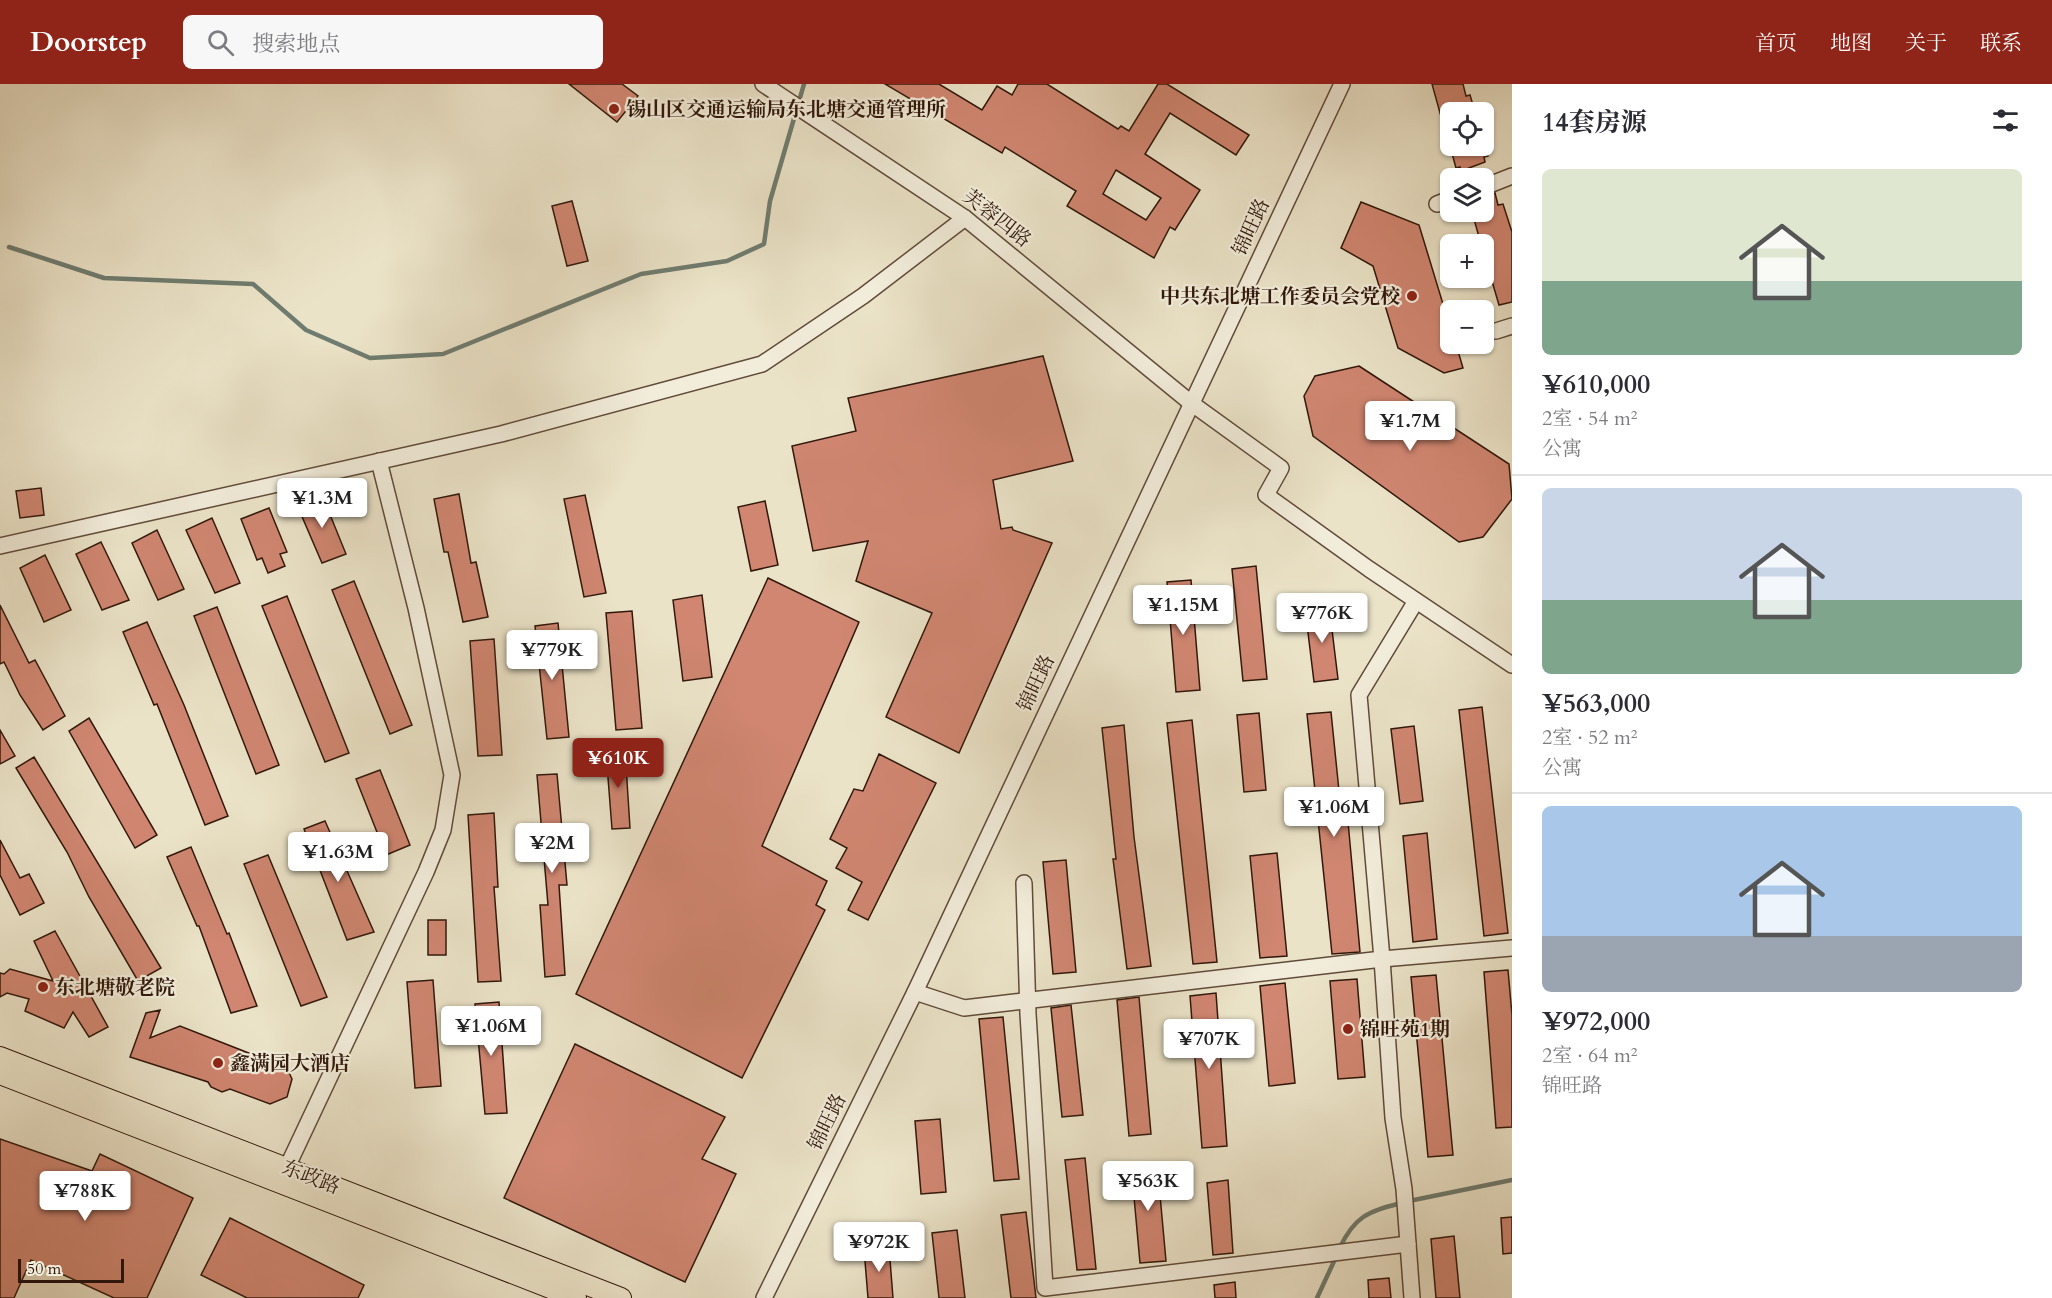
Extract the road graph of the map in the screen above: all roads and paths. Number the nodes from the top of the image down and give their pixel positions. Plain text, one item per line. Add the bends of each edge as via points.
1 (763, 84) edge
2 (1342, 84) edge
3 (1512, 176) edge
4 (1494, 183) edge
5 (965, 218) junction
6 (1512, 326) edge
7 (1496, 331) dead end
8 (1191, 403) junction
9 (379, 461) junction
10 (0, 546) edge
11 (1416, 601) junction
12 (1512, 665) edge
13 (1024, 883) dead end
14 (1512, 948) edge
15 (1382, 959) junction
16 (915, 992) junction
17 (1028, 1001) junction
18 (0, 1057) edge
19 (0, 1074) edge
20 (283, 1175) junction
21 (1408, 1244) junction
22 (576, 1298) edge
23 (621, 1298) edge
24 (764, 1298) edge
25 (1412, 1298) edge

1 - 5 street, 芙蓉四路
2 - 8 street, 锦旺路
3 - 4 street
5 - 8 street, 芙蓉四路
5 - 9 street via 863,296 762,364 501,434
6 - 7 street
8 - 11 street, 芙蓉四路 via 1281,468 1266,495
8 - 16 street, 锦旺路
9 - 10 street
9 - 20 street via 452,775 443,830 426,872
11 - 12 street
11 - 15 street via 1359,696
13 - 17 street
14 - 15 street
15 - 17 street
15 - 21 street via 1393,1118
16 - 17 street via 964,1008
16 - 24 street, 锦旺路
17 - 21 street via 1046,1288
18 - 20 main road, 东政路
19 - 20 main road, 东政路
20 - 22 main road, 东政路
20 - 23 main road, 东政路
21 - 25 street

